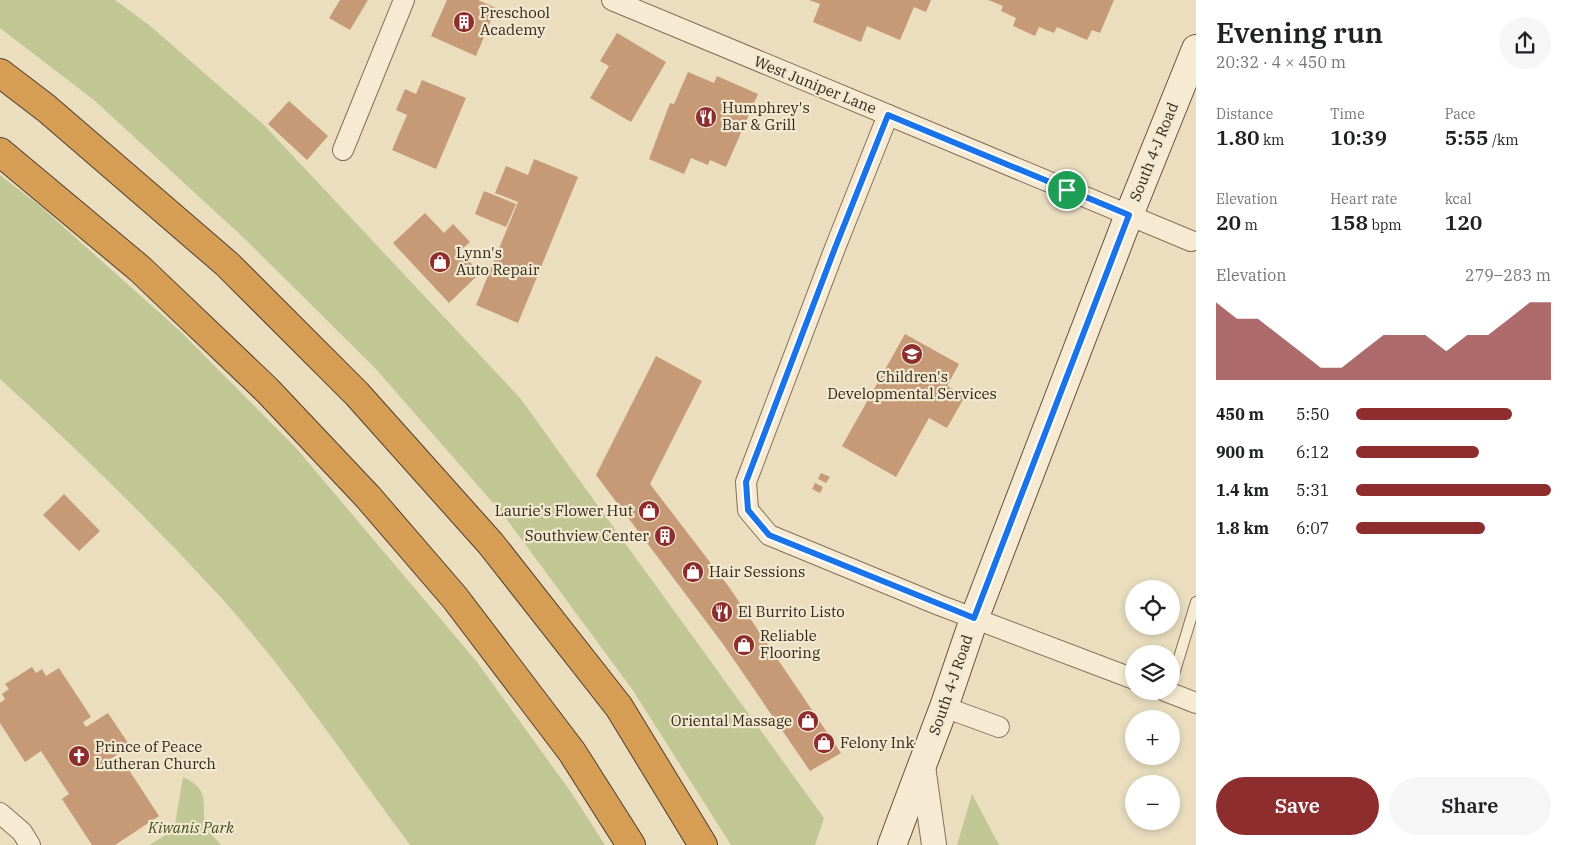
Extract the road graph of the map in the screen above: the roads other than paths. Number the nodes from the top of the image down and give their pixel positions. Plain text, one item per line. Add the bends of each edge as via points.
1 (404, 0) edge
2 (612, 0) edge
3 (1196, 49) edge
4 (0, 72) edge
5 (888, 115) junction
6 (343, 150) dead end
7 (0, 152) edge
8 (1129, 215) junction
9 (1193, 243) edge
10 (1196, 602) edge
11 (974, 618) junction
12 (1180, 652) edge
13 (1125, 676) edge
14 (1180, 696) edge
15 (1196, 703) edge
16 (944, 707) junction
17 (999, 728) dead end
18 (923, 766) junction
19 (0, 813) edge
20 (30, 845) edge
21 (631, 845) edge
22 (702, 845) edge
23 (892, 845) edge
24 (934, 845) edge

1 - 6 street
2 - 5 street, West Juniper Lane
3 - 8 main road, South 4-J Road
4 - 22 highway via 227,264 357,394 491,544 619,706
5 - 8 street, West Juniper Lane
5 - 11 street via 746,482 748,510 769,535
7 - 21 highway via 147,276 266,390 368,497 455,598 572,752
8 - 9 street, West Juniper Lane
8 - 11 main road, South 4-J Road
10 - 12 lane
11 - 13 street
11 - 16 main road, South 4-J Road
14 - 15 street
16 - 17 street
16 - 18 main road, South 4-J Road
18 - 23 main road, South 4-J Road
18 - 24 street
19 - 20 street via 22,832

